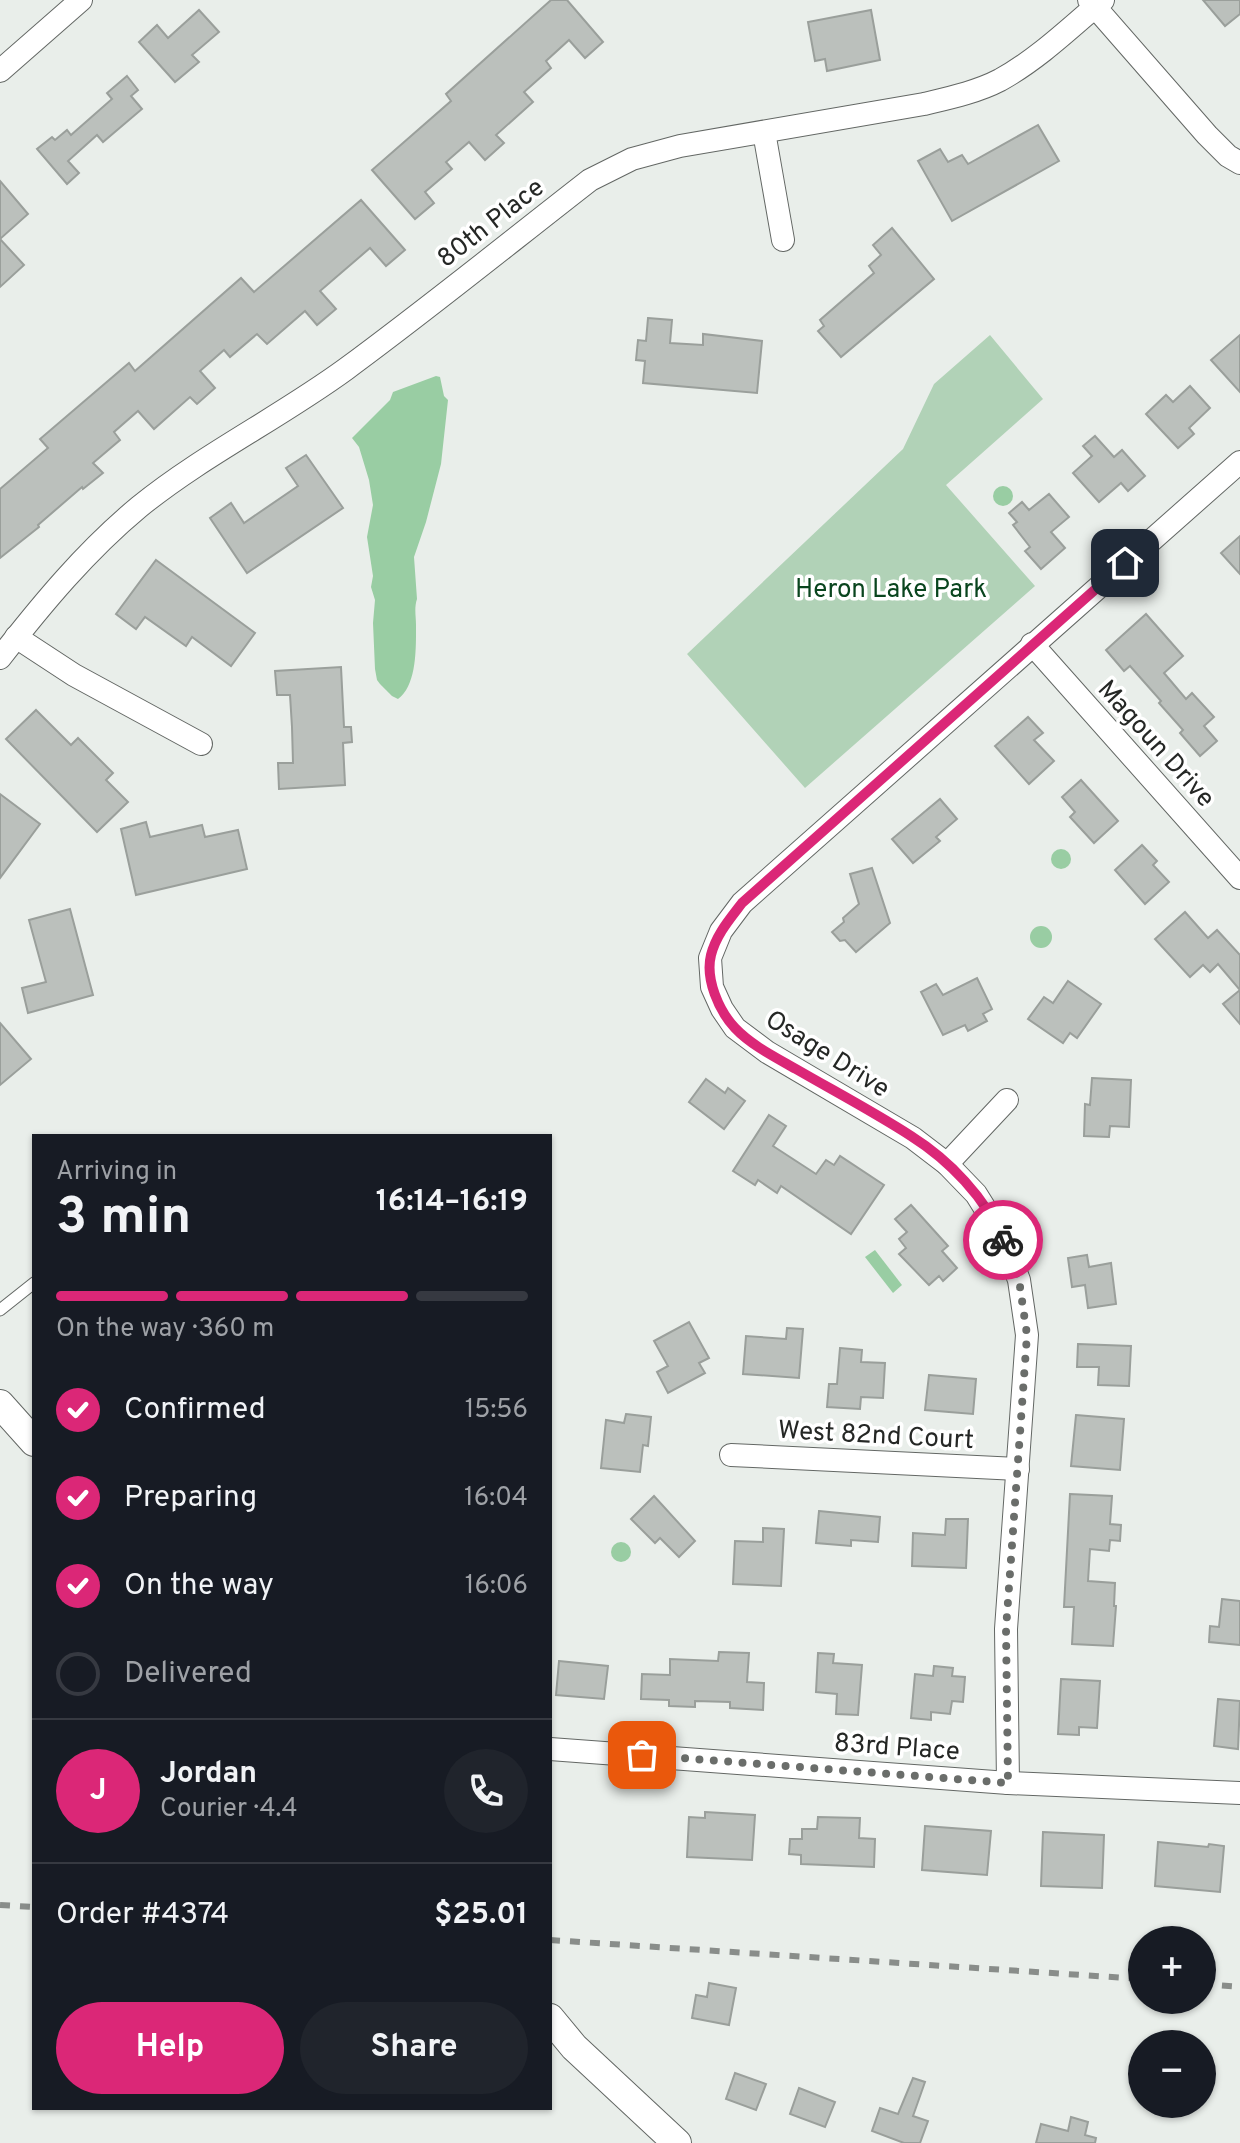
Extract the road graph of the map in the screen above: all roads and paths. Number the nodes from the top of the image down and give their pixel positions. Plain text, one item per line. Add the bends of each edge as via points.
1 (81, 0) edge
2 (1095, 2) edge
3 (0, 71) edge
4 (764, 132) junction
5 (1240, 163) edge
6 (783, 240) dead end
7 (1240, 462) edge
8 (16, 637) junction
9 (1032, 644) junction
10 (0, 658) edge
11 (201, 744) dead end
12 (1240, 878) edge
13 (1007, 1100) dead end
14 (947, 1164) junction
15 (32, 1285) edge
16 (0, 1310) edge
17 (0, 1404) edge
18 (32, 1440) edge
19 (731, 1455) dead end
20 (1018, 1469) junction
21 (552, 1749) edge
22 (1008, 1783) junction
23 (1240, 1793) edge
24 (552, 2020) edge
25 (666, 2139) edge

1 - 3 street
2 - 4 street, 80th Place via 1045,49 998,81 924,104
2 - 5 street via 1207,135
4 - 6 street
4 - 8 street, 80th Place via 632,159 590,180 343,371 139,507 87,555
7 - 9 street, Osage Drive
8 - 10 street, 80th Place
8 - 11 street
9 - 12 street, Magoun Drive
9 - 14 street, Osage Drive via 742,903 721,931 710,958 712,987 735,1028
13 - 14 street
14 - 20 street, Osage Drive via 976,1194 1001,1234 1019,1280 1027,1335
15 - 16 lane
17 - 18 street
19 - 20 street, West 82nd Court
20 - 22 street, Osage Drive via 1006,1629
21 - 22 street, 83rd Place
22 - 23 street, 83rd Place
24 - 25 street

